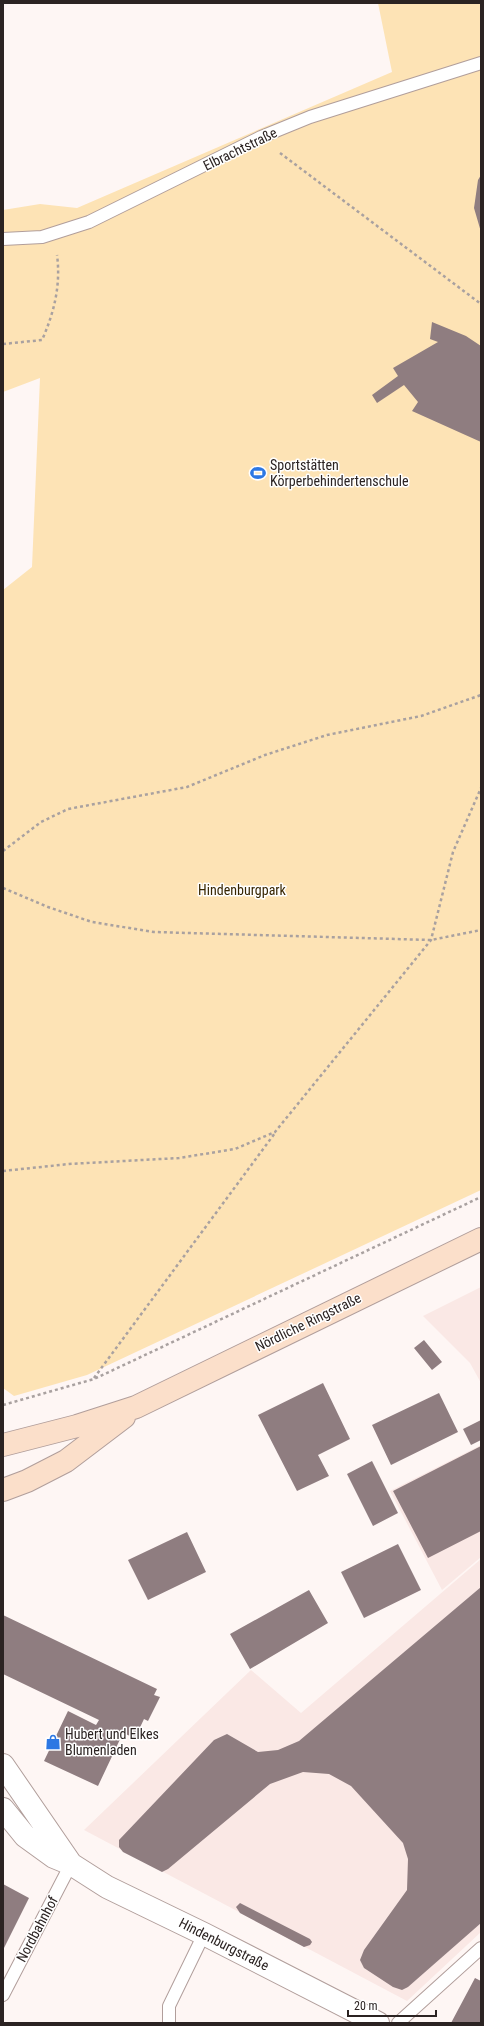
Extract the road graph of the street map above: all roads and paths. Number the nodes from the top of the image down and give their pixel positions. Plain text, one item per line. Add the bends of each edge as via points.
1 (481, 63) edge
2 (261, 137) junction
3 (54, 233) junction
4 (3, 239) edge
5 (481, 304) edge
6 (3, 344) edge
7 (481, 695) edge
8 (481, 788) edge
9 (3, 850) edge
10 (3, 888) edge
11 (481, 930) edge
12 (432, 940) junction
13 (276, 1132) junction
14 (3, 1170) edge
15 (481, 1197) edge
16 (481, 1239) edge
17 (94, 1379) junction
18 (3, 1405) edge
19 (136, 1407) junction
20 (3, 1445) edge
21 (3, 1490) edge
22 (3, 1765) edge
23 (3, 1809) edge
24 (71, 1864) junction
25 (204, 1934) junction
26 (481, 1948) edge
27 (3, 1995) edge
28 (168, 2023) edge
29 (378, 2023) edge
30 (398, 2023) edge

1 - 2 lane, Elbrachtstraße via 310,117
2 - 3 lane, Elbrachtstraße via 89,222
2 - 5 path
3 - 4 lane, Elbrachtstraße via 42,237
3 - 6 path via 59,266 58,292 51,322 42,340
7 - 9 path via 421,716 327,735 265,755 187,787 68,809 41,822
8 - 12 path via 453,852
10 - 12 path via 92,922 154,932
11 - 12 path
12 - 13 path
13 - 14 path via 235,1149 179,1158
13 - 17 path
15 - 17 path
16 - 19 main road, Nördliche Ringstraße
17 - 18 path
19 - 20 main road, Nördliche Ringstraße
19 - 21 main road, Nördliche Ringstraße via 66,1461
22 - 24 street, Hindenburgstraße
23 - 24 street, Hindenburgstraße via 25,1836 39,1848 54,1858
24 - 25 street, Hindenburgstraße via 108,1887
24 - 27 lane, Nordbahnhof
25 - 28 lane via 170,2006
25 - 29 street, Hindenburgstraße
26 - 30 lane

